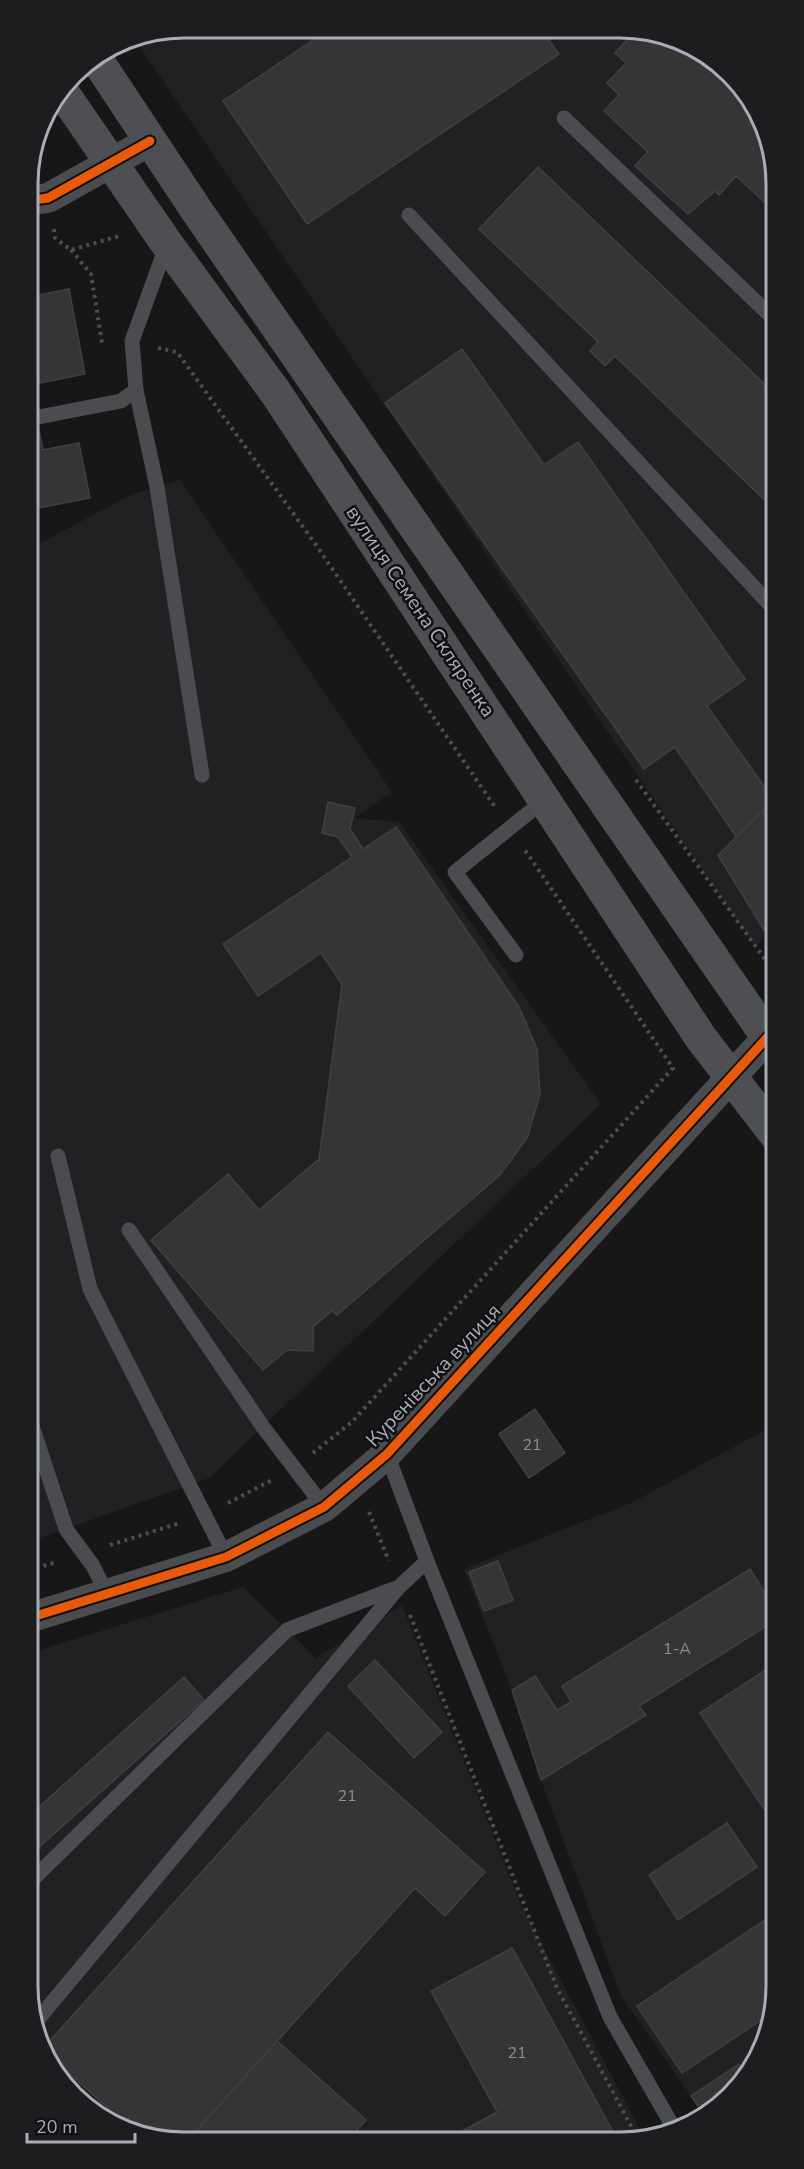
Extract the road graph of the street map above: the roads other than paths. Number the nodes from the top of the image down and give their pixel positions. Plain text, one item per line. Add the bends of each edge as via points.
1 (100, 64) edge
2 (66, 97) edge
3 (564, 118) dead end
4 (150, 141) junction
5 (111, 164) junction
6 (38, 199) edge
7 (409, 215) dead end
8 (167, 244) junction
9 (766, 311) edge
10 (136, 390) junction
11 (38, 417) edge
12 (766, 600) edge
13 (202, 775) dead end
14 (546, 800) junction
15 (516, 955) dead end
16 (766, 1028) edge
17 (766, 1044) edge
18 (731, 1076) junction
19 (766, 1122) edge
20 (58, 1156) dead end
21 (129, 1230) dead end
22 (38, 1444) edge
23 (387, 1454) junction
24 (324, 1507) junction
25 (226, 1557) junction
26 (427, 1561) junction
27 (399, 1587) junction
28 (107, 1594) junction
29 (38, 1616) edge
30 (38, 1874) edge
31 (41, 2016) edge
32 (671, 2123) edge

1 - 4 main road
2 - 5 main road, вулиця Семена Скляренка
3 - 9 lane
4 - 5 street
4 - 16 main road
5 - 6 street via 48,198
5 - 8 main road, вулиця Семена Скляренка
7 - 12 lane
8 - 10 lane via 132,341
8 - 14 main road, вулиця Семена Скляренка via 276,393
10 - 11 lane via 121,401
10 - 13 lane via 157,487
14 - 15 lane via 455,872
14 - 18 main road, вулиця Семена Скляренка via 701,1038
17 - 18 street, Куренівська вулиця
18 - 19 main road, вулиця Семена Скляренка
18 - 23 street, Куренівська вулиця
20 - 25 lane via 90,1289
21 - 24 lane via 263,1427
22 - 28 lane via 66,1529
23 - 24 street, Куренівська вулиця
23 - 26 lane
24 - 25 street, Куренівська вулиця
25 - 28 street, Куренівська вулиця
26 - 27 lane
26 - 32 lane via 610,2017
27 - 30 lane via 288,1630
27 - 31 lane
28 - 29 street, Куренівська вулиця

